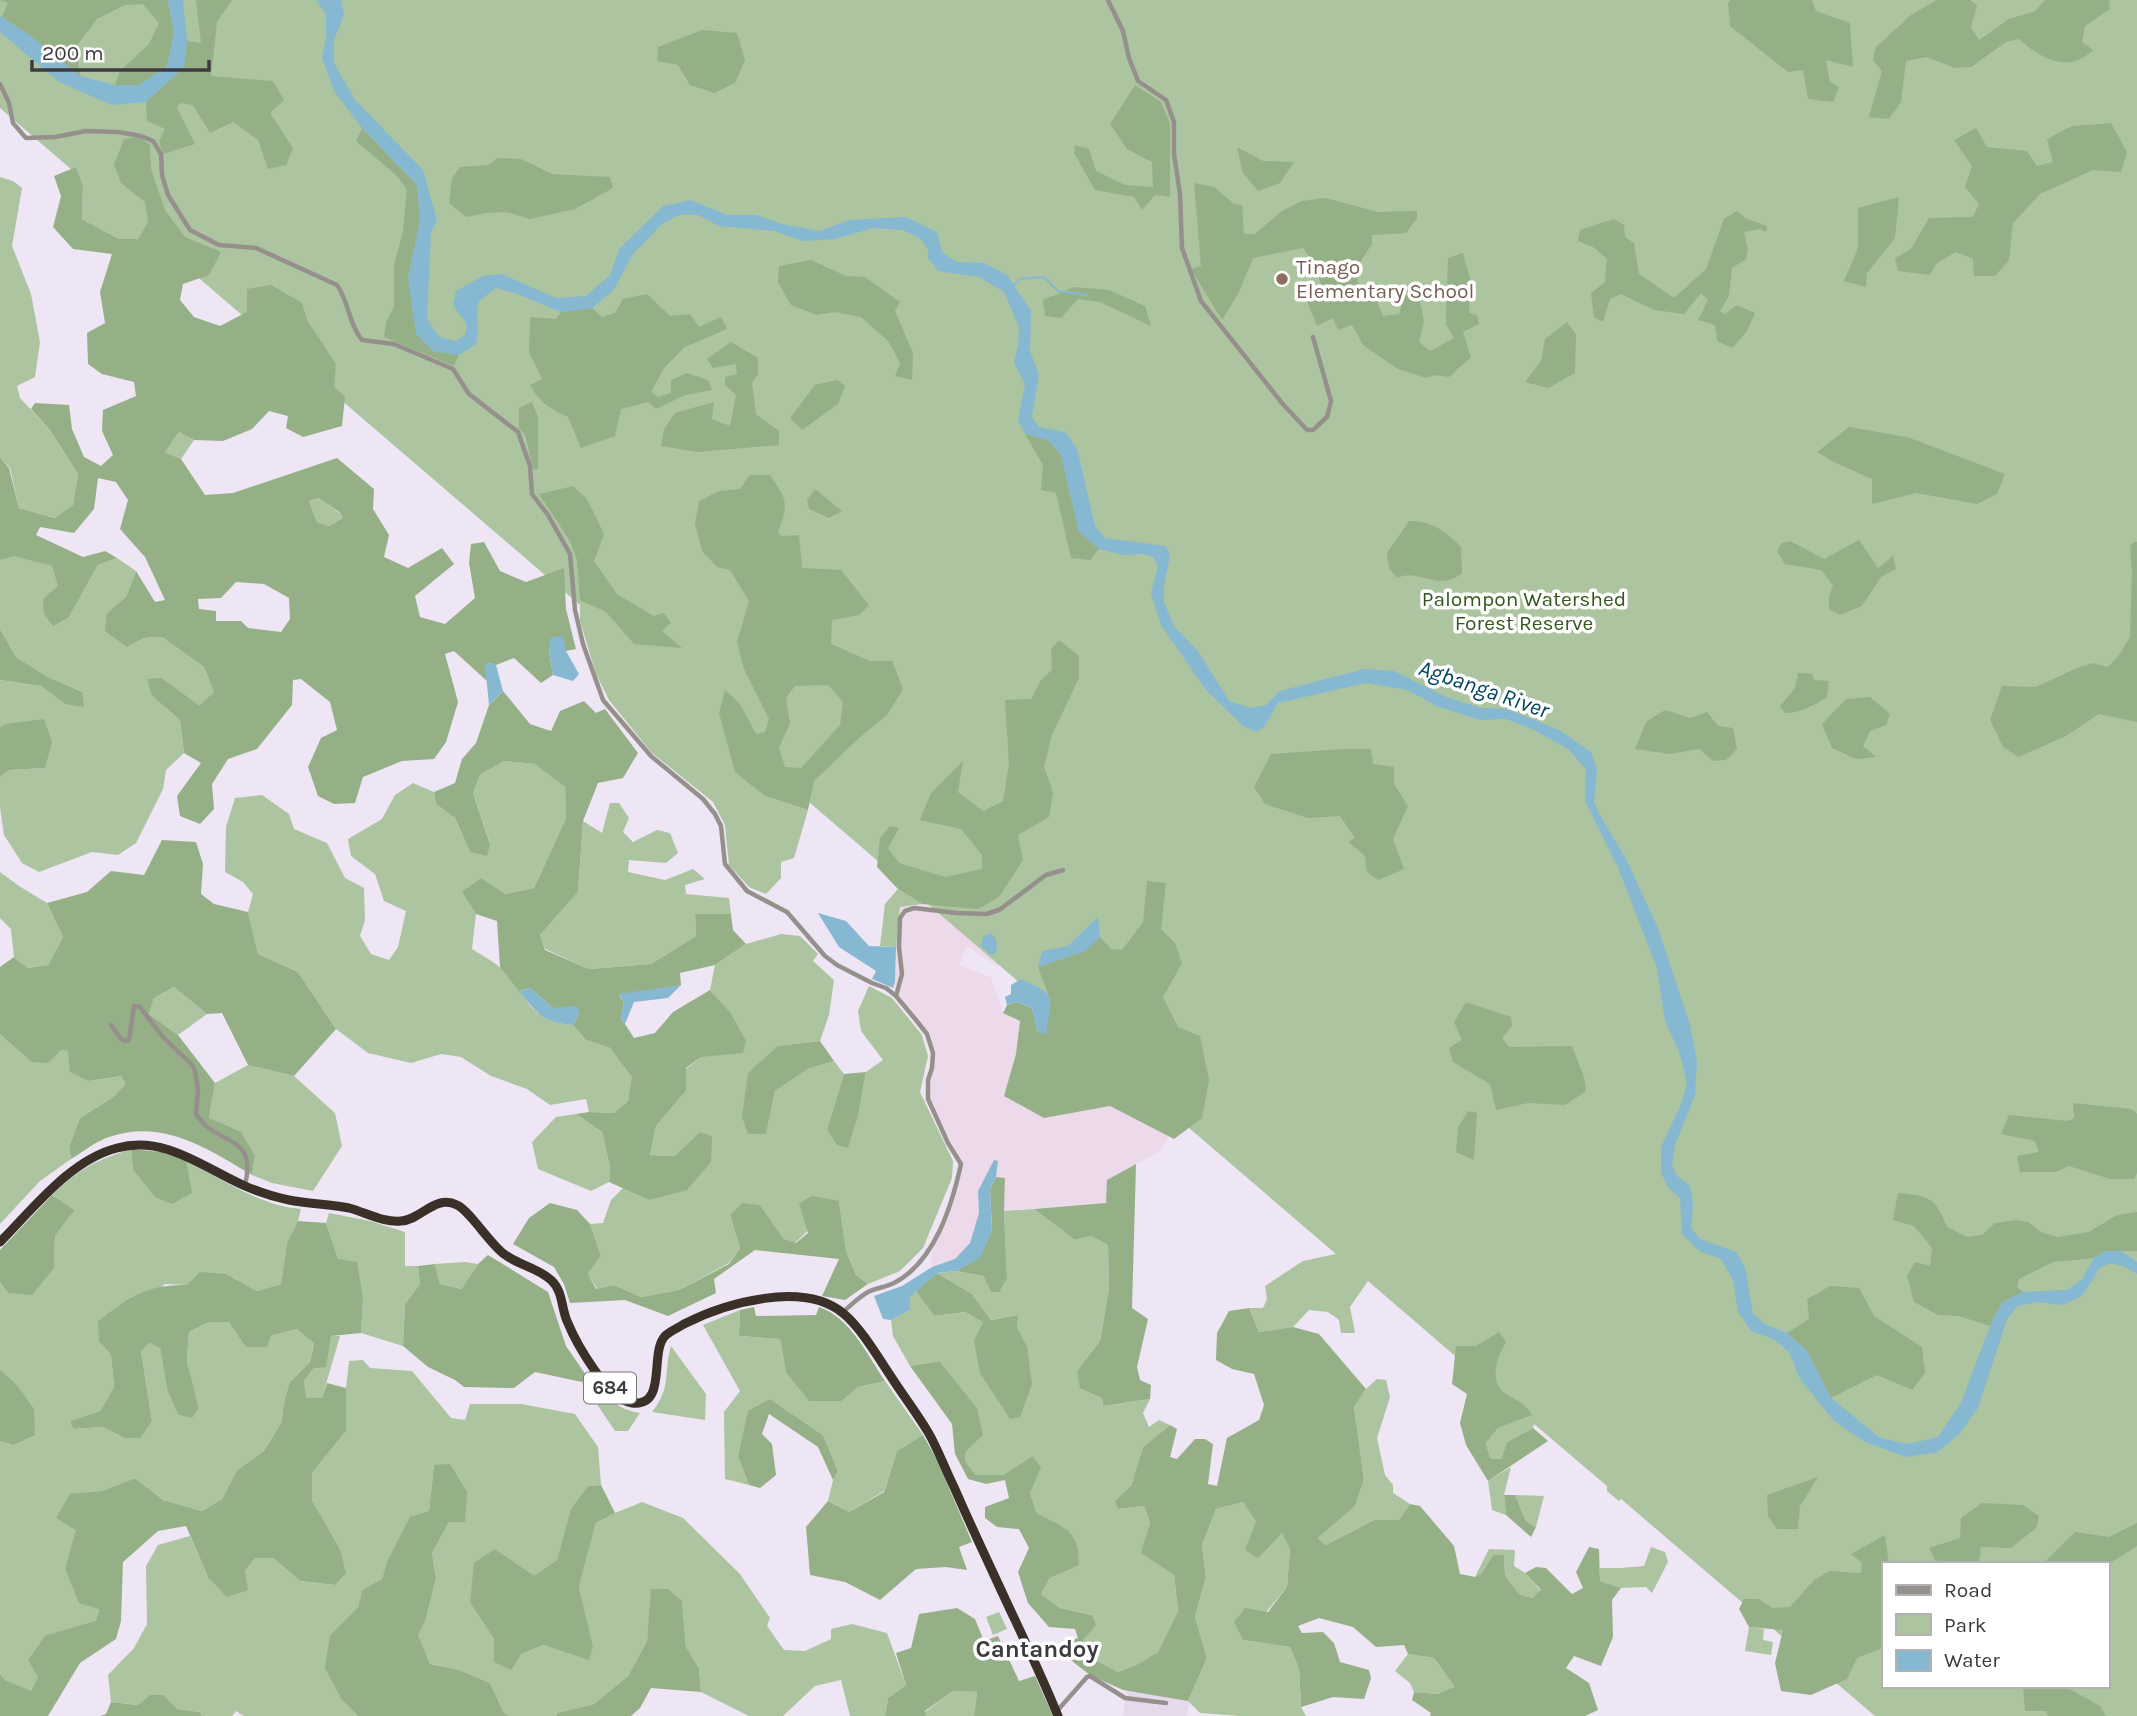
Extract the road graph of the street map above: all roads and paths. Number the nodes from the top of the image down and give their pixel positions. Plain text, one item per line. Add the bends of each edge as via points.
1 (1108, 0) edge
2 (0, 85) edge
3 (1313, 337) dead end
4 (1063, 870) dead end
5 (896, 996) junction
6 (111, 1025) dead end
7 (245, 1186) junction
8 (0, 1242) edge
9 (842, 1312) junction
10 (1166, 1703) dead end
11 (1057, 1714) edge

1 - 3 street via 1138,81 1166,100 1174,122 1182,248 1201,301 1307,430 1327,417 1331,401
2 - 5 street via 13,123 26,138 86,131 118,132 153,141 161,154 168,195 190,230 219,245 256,248 337,285 362,340 394,344 453,369 469,394 518,432 530,466 533,494 570,554 580,633 603,700 651,756 715,814 725,864 747,891 788,912 837,965
4 - 5 street via 1046,875 999,910 986,914 905,911 900,918 902,974
5 - 9 street via 927,1034 933,1053 928,1099 961,1164 941,1230 928,1252 904,1276 869,1292
6 - 7 street via 121,1039 129,1040 132,1011 139,1007 192,1065 198,1079 196,1114 205,1127 243,1151 248,1171
7 - 8 highway, 684 via 166,1149 140,1144 117,1148 69,1173
7 - 9 highway, 684 via 402,1222 433,1205 457,1205 506,1256 556,1284 566,1319 585,1357 622,1400 633,1403 649,1398 654,1390 664,1337 723,1306 795,1297
9 - 11 highway via 928,1433
10 - 11 street via 1125,1698 1090,1676

